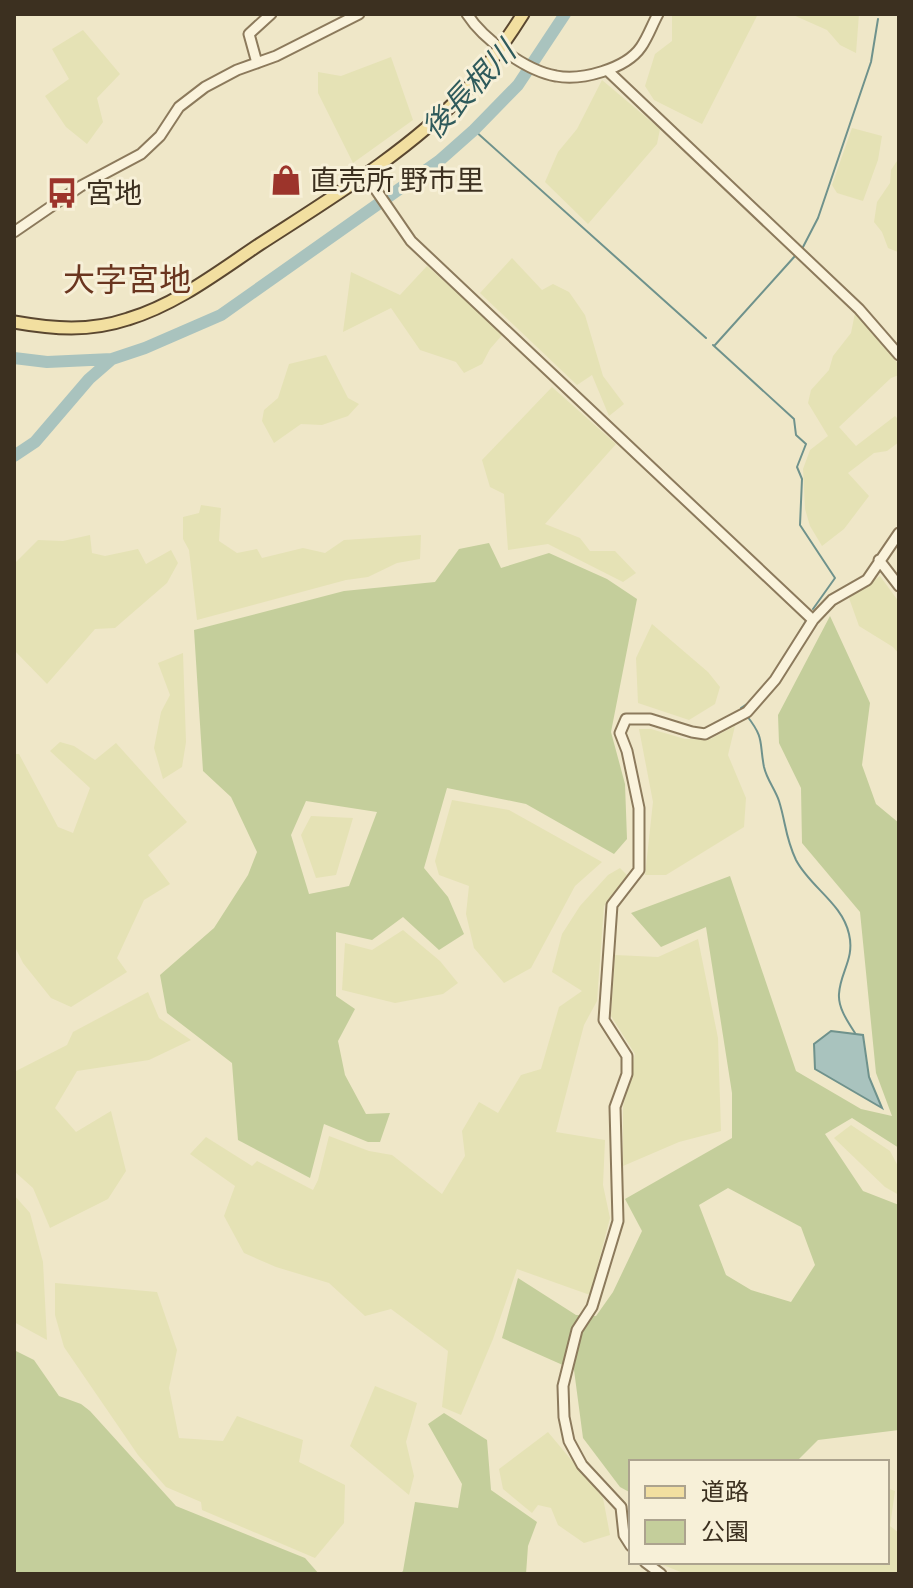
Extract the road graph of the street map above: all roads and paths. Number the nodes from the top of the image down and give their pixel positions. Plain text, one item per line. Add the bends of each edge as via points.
1 (271, 14) edge
2 (359, 14) edge
3 (467, 14) edge
4 (523, 14) edge
5 (658, 14) edge
6 (501, 48) junction
7 (257, 63) junction
8 (608, 71) junction
9 (365, 174) junction
10 (14, 232) edge
11 (14, 322) edge
12 (899, 355) edge
13 (899, 533) edge
14 (879, 560) junction
15 (899, 586) edge
16 (813, 620) junction
17 (629, 1543) edge

1 - 7 street via 249,34
2 - 7 street
3 - 6 street
4 - 6 main road
5 - 8 street via 640,48
6 - 8 street via 560,77
6 - 9 main road via 418,135
7 - 10 street via 196,93 141,154 81,186
8 - 12 street via 859,309
9 - 11 main road via 187,292 142,314 73,329
9 - 16 street via 411,241
13 - 14 street
14 - 15 street
14 - 16 street via 867,580 832,600
16 - 17 street via 775,680 747,712 705,734 650,719 626,719 620,733 639,808 639,870 612,905 604,1020 627,1056 627,1074 615,1107 618,1221 592,1307 577,1330 563,1386 569,1441 582,1465 621,1507

